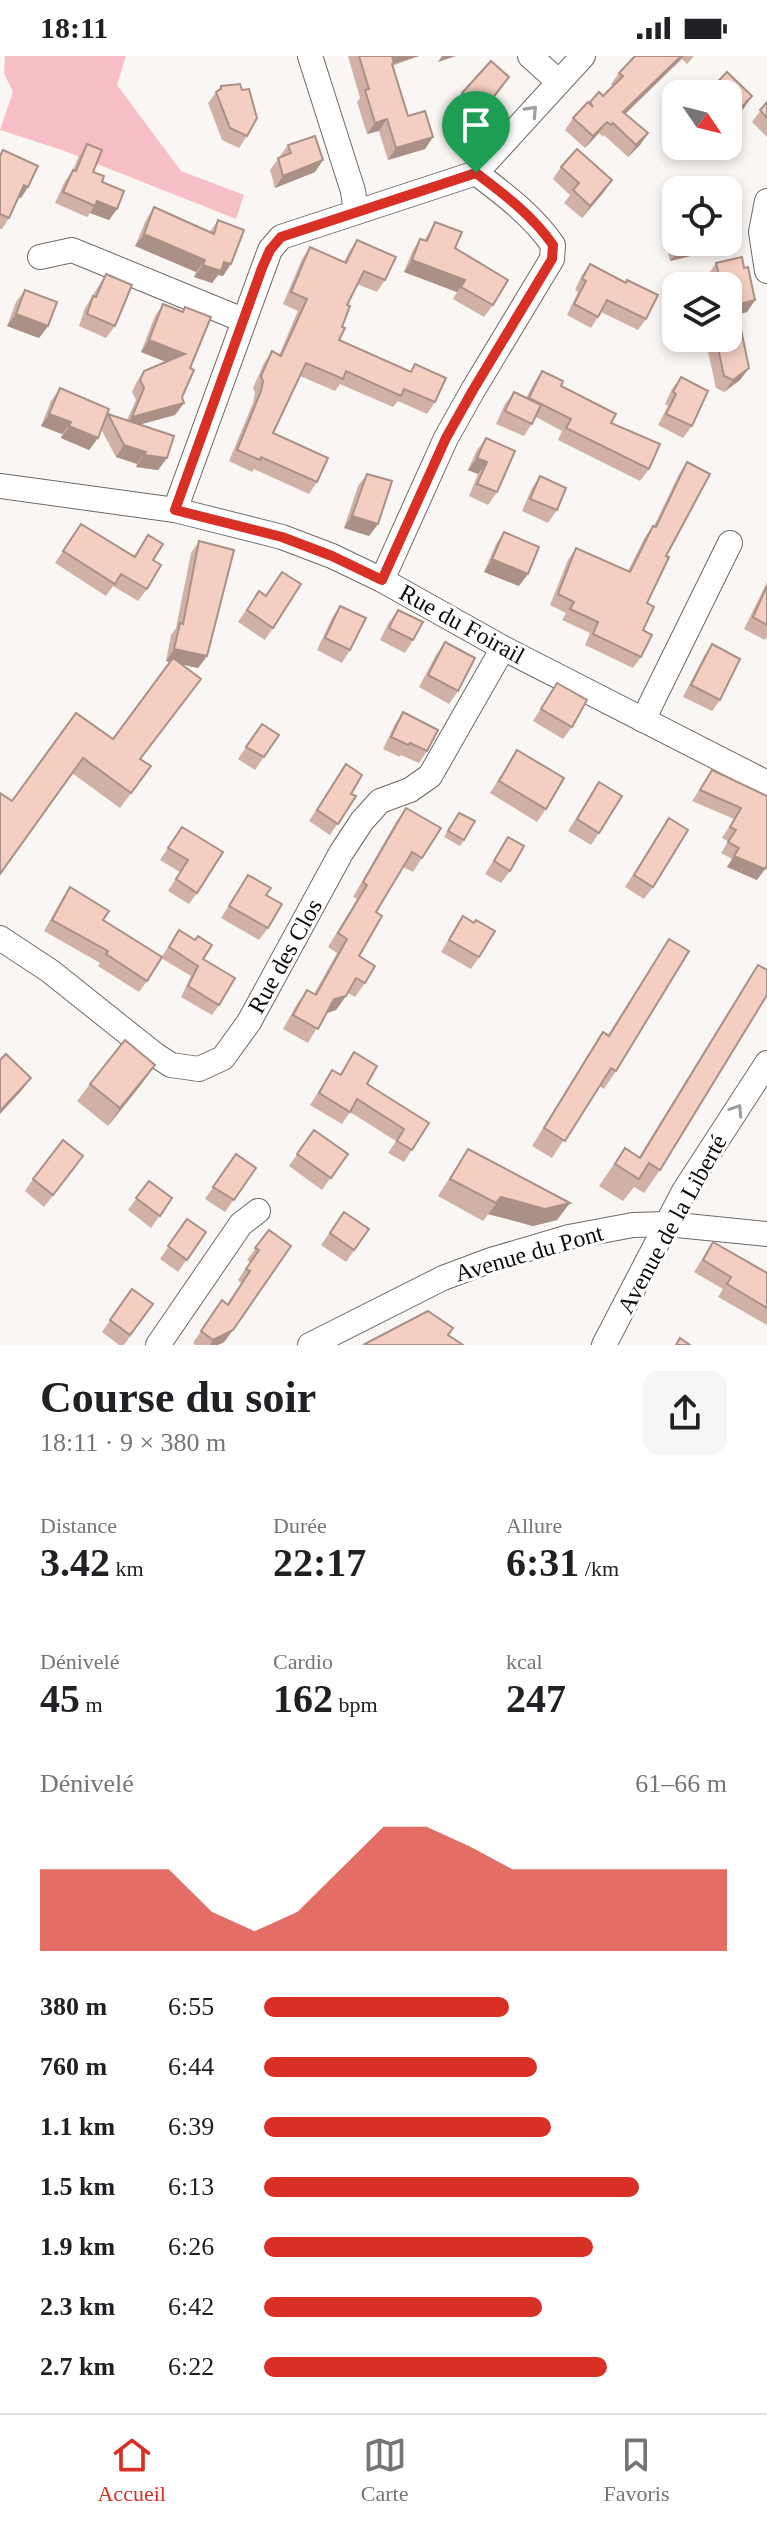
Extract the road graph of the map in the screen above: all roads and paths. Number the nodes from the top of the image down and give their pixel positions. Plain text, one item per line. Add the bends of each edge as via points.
1 (310, 56) edge
2 (530, 56) edge
3 (583, 56) edge
4 (559, 82) junction
5 (476, 173) junction
6 (767, 201) edge
7 (356, 212) junction
8 (40, 257) dead end
9 (767, 271) edge
10 (243, 320) junction
11 (0, 486) edge
12 (175, 510) junction
13 (730, 543) dead end
14 (382, 580) junction
15 (503, 648) junction
16 (643, 720) junction
17 (767, 783) edge
18 (0, 938) edge
19 (767, 1063) edge
20 (258, 1211) dead end
21 (667, 1224) junction
22 (767, 1234) edge
23 (158, 1345) edge
24 (310, 1345) edge
25 (604, 1345) edge

1 - 7 street
2 - 4 street
3 - 4 street
5 -> 4 street
5 - 7 street
5 - 14 street via 544,232 553,245 552,259 446,438
6 - 9 street via 761,232
7 - 10 street via 281,237 270,250
8 - 10 street via 72,250
10 - 12 street
11 - 12 street, Rue du Foirail
12 - 14 street, Rue du Foirail via 282,537
13 - 16 street
14 - 15 street, Rue du Foirail
15 - 16 street, Rue du Foirail
15 - 18 street, Rue des Clos via 430,776 380,801 362,821 249,1022 223,1058 199,1069 171,1065
16 - 17 street, Rue du Foirail
21 -> 19 street, Avenue de la Liberté
20 - 23 street via 241,1224
21 - 22 street, Avenue du Pont
21 - 24 street, Avenue du Pont via 569,1237 491,1260 407,1295
21 - 25 street, Avenue de la Liberté

